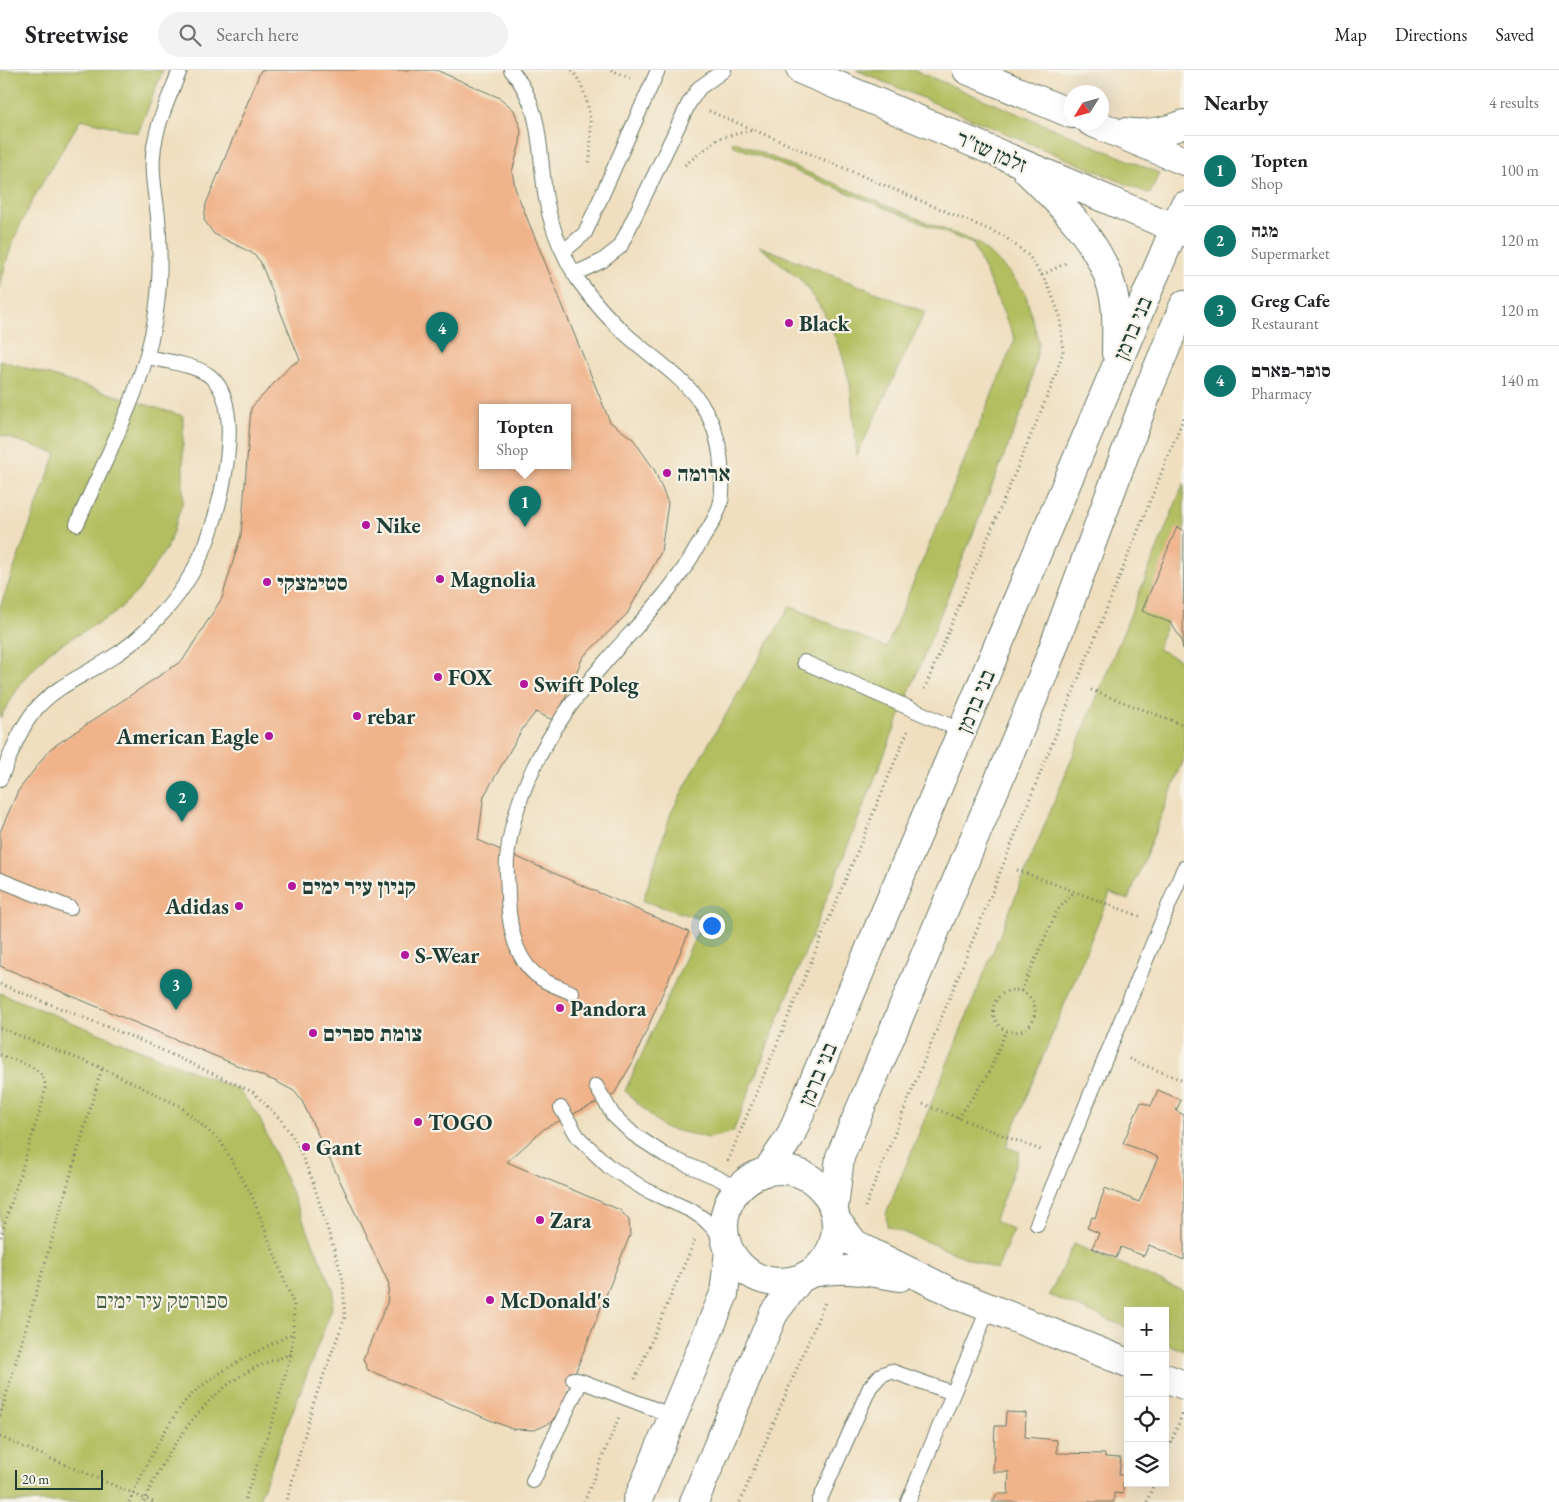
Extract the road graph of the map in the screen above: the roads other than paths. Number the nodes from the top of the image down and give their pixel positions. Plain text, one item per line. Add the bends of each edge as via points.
1 (180, 70) edge
2 (511, 70) edge
3 (658, 70) edge
4 (724, 70) edge
5 (801, 70) edge
6 (967, 70) edge
7 (1064, 111) edge
8 (1184, 124) edge
9 (1109, 128) edge
10 (1109, 130) edge
11 (1017, 161) junction
12 (1184, 161) edge
13 (1181, 222) edge
14 (563, 252) junction
15 (574, 274) junction
16 (1184, 305) edge
17 (1184, 356) edge
18 (147, 357) junction
19 (1116, 366) junction
20 (1117, 474) junction
21 (77, 524) dead end
22 (804, 662) dead end
23 (962, 731) junction
24 (0, 779) edge
25 (1184, 868) edge
26 (0, 880) edge
27 (70, 908) dead end
28 (572, 993) dead end
29 (596, 1086) dead end
30 (561, 1108) dead end
31 (766, 1171) junction
32 (738, 1190) junction
33 (841, 1222) junction
34 (1037, 1224) dead end
35 (727, 1245) junction
36 (806, 1276) junction
37 (957, 1294) junction
38 (989, 1307) junction
39 (1124, 1361) edge
40 (1169, 1379) edge
41 (1184, 1385) edge
42 (953, 1393) junction
43 (672, 1416) junction
44 (533, 1480) dead end
45 (637, 1502) edge
46 (694, 1502) edge
47 (819, 1502) edge
48 (908, 1502) edge

1 - 18 lane via 161,118 153,150 160,262 155,324
2 - 14 lane via 525,89 536,114 547,203
3 - 14 lane via 585,234
4 - 15 lane via 699,88 689,103 620,247 602,261
5 - 11 street, זלמן שז"ר
6 - 7 street
8 - 9 street via 1170,130 1139,134
10 - 12 street
11 - 13 street, זלמן שז"ר
11 - 19 street via 1078,226 1104,268 1117,314
13 - 19 street, בני ברמן
14 - 15 lane
15 - 28 lane via 616,326 665,364 694,394 712,425 722,474 719,509 674,585 605,662 551,734 535,765 512,827 507,861 509,914 516,946 527,967 540,978
16 - 20 street, בני ברמן
17 - 20 street via 1164,384
18 - 21 lane
18 - 24 lane via 200,370 212,377 224,397 229,422 227,455 216,516 206,544 177,596 135,641 55,691 37,708
19 - 23 street, בני ברמן
20 - 33 street, בני ברמן via 1043,675 840,1157
22 - 23 lane
23 - 31 street, בני ברמן via 790,1137
25 - 34 lane
26 - 27 lane
29 - 32 lane via 613,1115 633,1134 665,1155
30 - 35 lane via 578,1137 608,1166 646,1190 698,1215
31 - 32 street
31 - 33 street via 800,1173 814,1181 826,1193
32 - 35 street via 728,1206 724,1223
33 - 36 street via 832,1250
33 - 37 street via 872,1253
35 - 36 street via 738,1264 767,1281 784,1282
35 - 43 street via 724,1294
36 - 37 street via 850,1268
36 - 46 street via 774,1313
37 - 38 street
38 - 39 street
38 - 42 lane
40 - 41 street
42 - 47 lane via 891,1371 881,1375 870,1387
42 - 48 lane
43 - 44 lane via 577,1380
43 - 45 street

